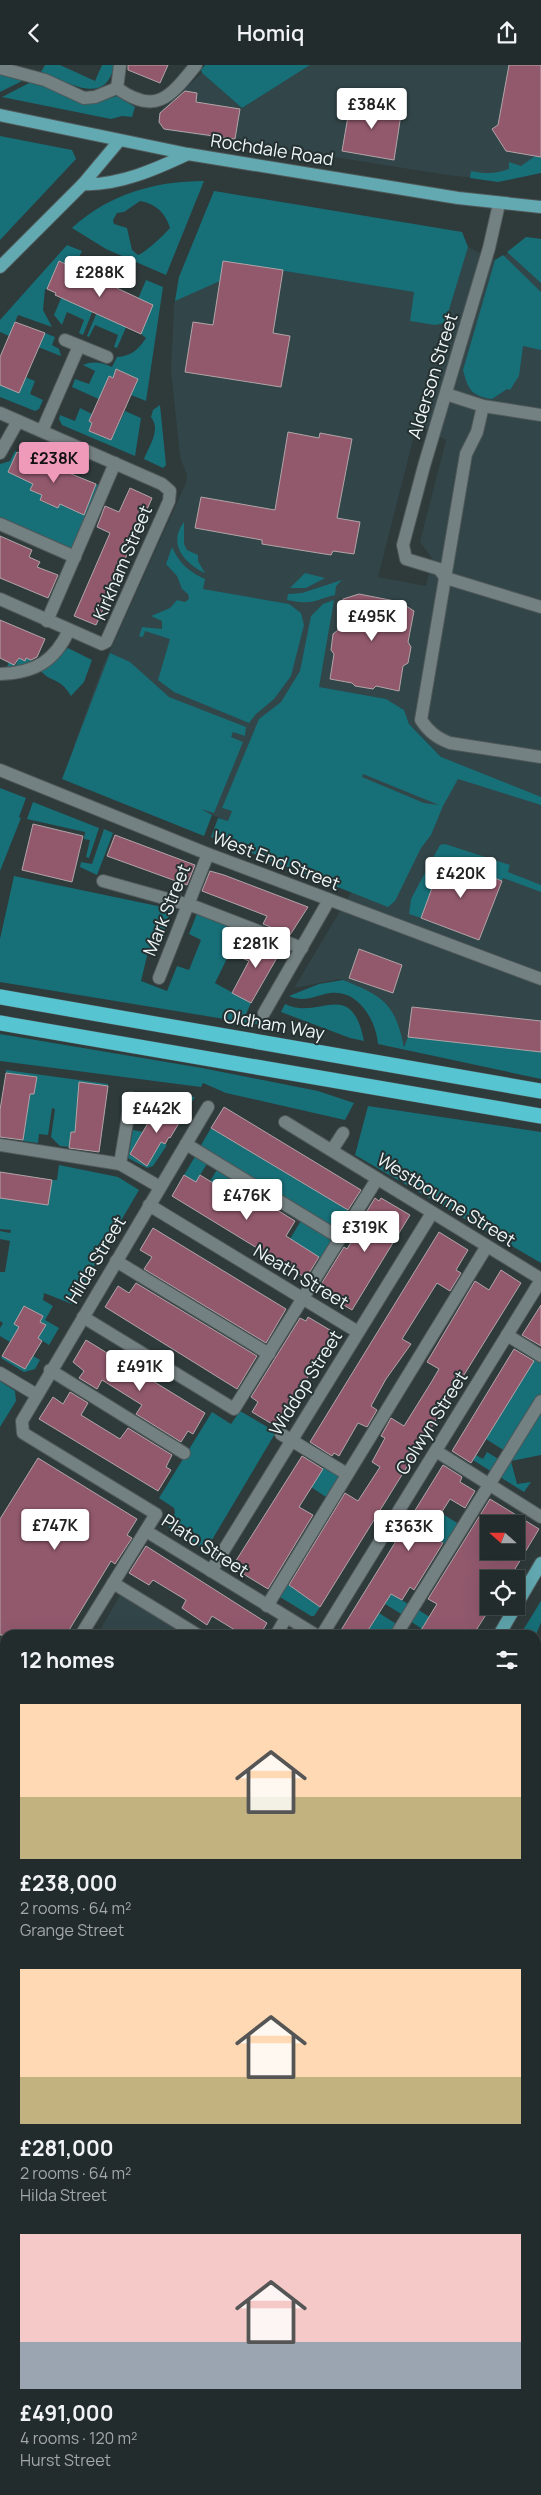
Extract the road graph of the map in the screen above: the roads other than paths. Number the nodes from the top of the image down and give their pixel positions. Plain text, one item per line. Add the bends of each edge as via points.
1 (120, 65) edge
2 (196, 65) edge
3 (0, 68) edge
4 (117, 88) junction
5 (0, 115) edge
6 (119, 141) junction
7 (188, 154) junction
8 (83, 184) junction
9 (541, 199) edge
10 (499, 204) junction
11 (535, 207) edge
12 (0, 267) edge
13 (65, 339) dead end
14 (79, 346) junction
15 (107, 357) dead end
16 (446, 394) junction
17 (482, 406) junction
18 (0, 413) edge
19 (541, 415) edge
20 (18, 421) junction
21 (42, 431) junction
22 (0, 453) edge
23 (115, 463) junction
24 (0, 523) edge
25 (75, 557) junction
26 (446, 578) junction
27 (0, 599) edge
28 (541, 607) edge
29 (47, 621) junction
30 (69, 630) junction
31 (0, 674) edge
32 (541, 757) edge
33 (0, 770) edge
34 (208, 854) junction
35 (103, 881) dead end
36 (329, 900) junction
37 (188, 905) junction
38 (302, 948) junction
39 (159, 978) dead end
40 (541, 979) edge
41 (0, 997) edge
42 (264, 1013) dead end
43 (0, 1023) edge
44 (541, 1091) edge
45 (131, 1098) dead end
46 (208, 1107) dead end
47 (541, 1117) edge
48 (285, 1123) dead end
49 (343, 1133) dead end
50 (186, 1144) junction
51 (0, 1145) edge
52 (332, 1151) junction
53 (120, 1164) junction
54 (377, 1179) junction
55 (160, 1187) junction
56 (149, 1205) junction
57 (432, 1213) junction
58 (340, 1237) junction
59 (487, 1246) junction
60 (116, 1261) junction
61 (541, 1280) edge
62 (303, 1299) junction
63 (83, 1317) junction
64 (358, 1332) junction
65 (507, 1335) junction
66 (269, 1354) junction
67 (541, 1356) edge
68 (50, 1371) junction
69 (0, 1373) edge
70 (36, 1395) junction
71 (541, 1401) edge
72 (22, 1433) joint
73 (286, 1437) junction
74 (436, 1451) junction
75 (184, 1453) dead end
76 (347, 1475) junction
77 (488, 1485) junction
78 (541, 1517) edge
79 (146, 1531) junction
80 (541, 1563) edge
81 (211, 1571) junction
82 (113, 1583) junction
83 (267, 1606) junction
84 (286, 1618) junction
85 (84, 1630) edge
86 (190, 1630) edge
87 (279, 1630) edge
88 (307, 1630) edge
89 (325, 1630) edge
90 (399, 1630) edge
91 (502, 1630) edge

1 - 4 street
2 - 4 street via 158,101 139,102
3 - 4 street via 45,80 84,98
5 - 6 main road, Rochdale Road
6 - 7 main road, Rochdale Road
6 - 8 main road
7 - 8 main road via 160,167 101,185
7 - 10 main road, Rochdale Road
8 - 12 main road
9 - 11 main road
10 - 11 main road, Rochdale Road
10 - 16 street, Alderson Street
13 - 14 street
14 - 15 street
14 - 21 street
16 - 17 street
16 - 26 street, Alderson Street via 403,545 406,559 438,569
17 - 19 street
17 - 26 street via 477,433 466,454 447,556
18 - 20 street
20 - 21 street
20 - 22 street
21 - 23 street
23 - 25 street
23 - 30 street, Kirkham Street via 162,484 170,491 169,501 110,639 102,644
24 - 25 street
25 - 29 street
26 - 28 street
26 - 32 street via 422,720 438,738 450,743
27 - 29 street
29 - 30 street
30 - 31 street via 62,646 48,661 37,667
33 - 34 street, West End Street
34 - 36 street, West End Street
34 - 37 street, Mark Street
35 - 37 street
36 - 38 street
36 - 40 street, West End Street
37 - 38 street
37 - 39 street, Mark Street
38 - 42 street
41 - 44 highway, Oldham Way
43 - 47 highway
45 - 53 street
46 - 50 street, Hilda Street
48 - 52 street, Westbourne Street
49 - 52 street
50 - 55 street, Hilda Street
50 - 58 street
51 - 53 street
52 - 54 street, Westbourne Street
53 - 55 street
54 - 57 street, Westbourne Street
54 - 58 street
55 - 56 street, Hilda Street
56 - 60 street, Hilda Street
56 - 62 street, Neath Street
57 - 59 street, Westbourne Street
57 - 64 street, Widdop Street
58 - 62 street
59 - 61 street, Westbourne Street
59 - 76 street
60 - 63 street, Hilda Street
60 - 66 street
61 - 65 street, Colwyn Street
62 - 64 street, Neath Street
62 - 66 street
63 - 66 street via 234,1409
63 - 68 street, Hilda Street
64 - 73 street, Widdop Street
65 - 67 street
65 - 74 street, Colwyn Street
68 - 70 street, Hilda Street
68 - 75 street
69 - 70 street
70 - 72 street, Hilda Street via 22,1421
71 - 77 street
72 - 79 street, Plato Street via 156,1514
73 - 76 street
73 - 81 street, Widdop Street
74 - 77 street
74 - 89 street, Colwyn Street
76 - 83 street
77 - 78 street
77 - 90 street
79 - 81 street, Plato Street
79 - 82 street
80 - 91 main road
81 - 83 street, Plato Street
82 - 85 street
82 - 86 street
83 - 84 street, Plato Street
84 - 87 street
84 - 88 street, Plato Street

